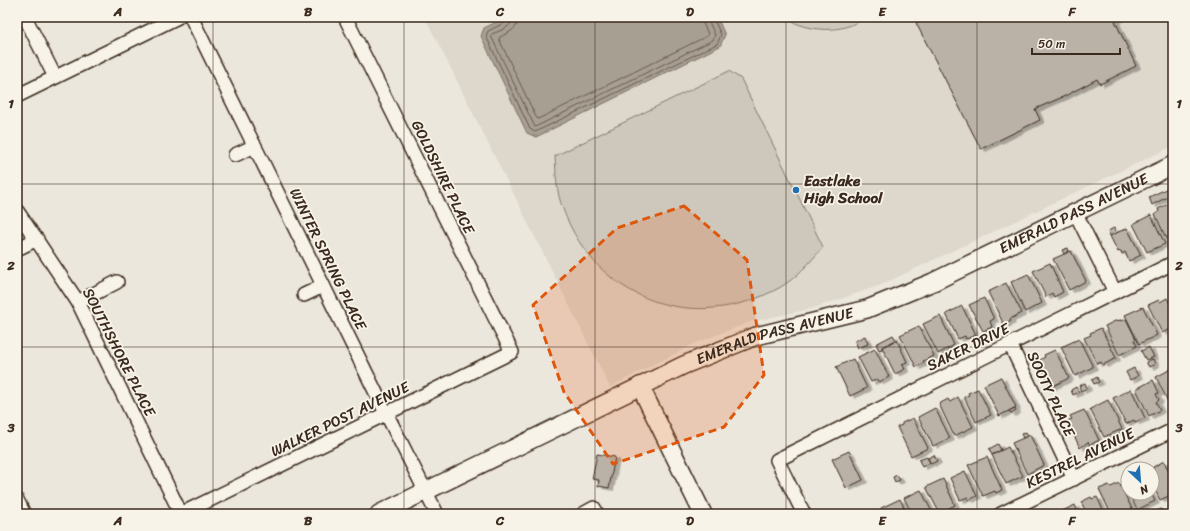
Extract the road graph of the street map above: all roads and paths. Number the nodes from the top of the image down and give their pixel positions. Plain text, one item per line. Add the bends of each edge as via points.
1 (25, 17) edge
2 (178, 17) edge
3 (191, 17) edge
4 (346, 17) edge
5 (54, 77) junction
6 (17, 96) edge
7 (255, 146) junction
8 (235, 155) dead end
9 (1173, 165) edge
10 (17, 211) edge
11 (1075, 212) junction
12 (37, 239) junction
13 (17, 249) edge
14 (1173, 263) edge
15 (117, 282) dead end
16 (323, 286) junction
17 (1114, 292) junction
18 (304, 295) dead end
19 (78, 302) junction
20 (1010, 344) junction
21 (512, 352) joint
22 (640, 386) junction
23 (386, 414) junction
24 (1173, 430) edge
25 (1074, 479) junction
26 (426, 491) junction
27 (17, 500) edge
28 (24, 514) edge
29 (181, 514) edge
30 (379, 514) edge
31 (437, 514) edge
32 (704, 514) edge
33 (804, 514) edge
34 (1001, 514) edge

1 - 5 street
2 - 5 street
3 - 7 street, WINTER SPRING PLACE
4 - 21 street, GOLDSHIRE PLACE
5 - 6 street
7 - 8 street
7 - 16 street, WINTER SPRING PLACE
9 - 11 street, EMERALD PASS AVENUE
10 - 12 street, SOUTHSHORE PLACE
11 - 17 street
11 - 22 street, EMERALD PASS AVENUE via 933,282 867,309 756,336
12 - 13 street
12 - 19 street, SOUTHSHORE PLACE
14 - 17 street, SAKER DRIVE
15 - 19 street
16 - 18 street
16 - 23 street, WINTER SPRING PLACE
17 - 20 street, SAKER DRIVE
19 - 29 street, SOUTHSHORE PLACE
20 - 25 street, SOOTY PLACE
20 - 33 street, SAKER DRIVE via 777,460
21 - 23 street, WALKER POST AVENUE
22 - 26 street, EMERALD PASS AVENUE
22 - 32 street
23 - 26 street, WINTER SPRING PLACE
23 - 29 street, WALKER POST AVENUE
24 - 25 street, KESTREL AVENUE
25 - 34 street, KESTREL AVENUE
26 - 30 street, EMERALD PASS AVENUE
26 - 31 street, WINTER SPRING PLACE
27 - 28 street

